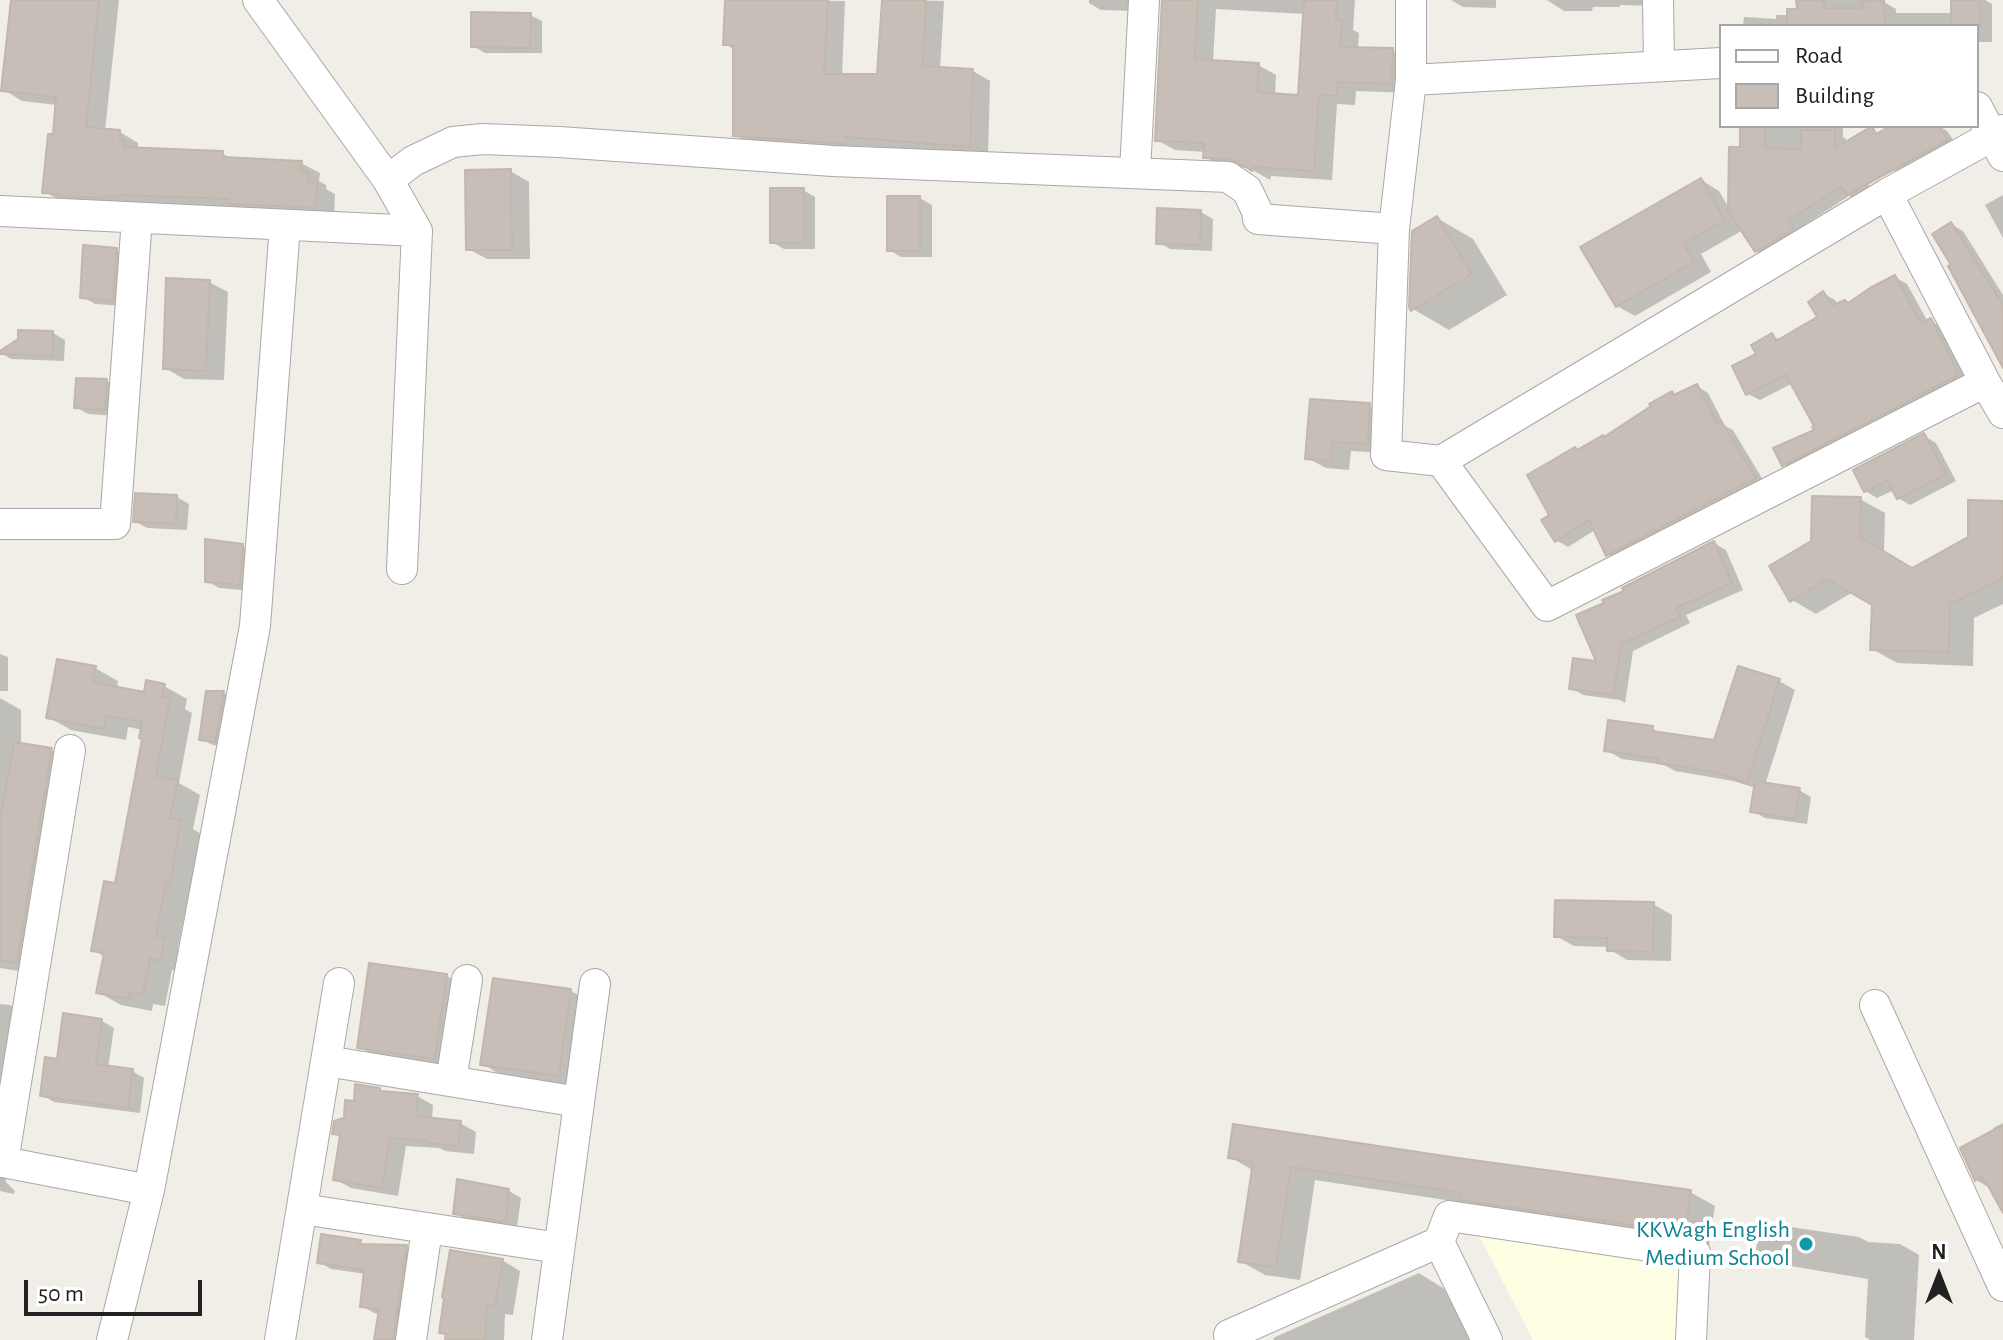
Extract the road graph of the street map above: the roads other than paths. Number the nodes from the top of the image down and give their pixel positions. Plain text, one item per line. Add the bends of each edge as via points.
1 (258, 0) edge
2 (1144, 0) edge
3 (1411, 0) edge
4 (1658, 0) edge
5 (1719, 63) edge
6 (1659, 65) junction
7 (1411, 80) junction
8 (1979, 110) edge
9 (1999, 141) edge
10 (1135, 172) junction
11 (388, 180) junction
12 (1887, 194) junction
13 (0, 211) edge
14 (137, 218) junction
15 (285, 225) junction
16 (1394, 229) junction
17 (417, 231) junction
18 (1985, 382) junction
19 (2003, 413) edge
20 (1441, 461) junction
21 (0, 524) edge
22 (402, 569) dead end
23 (70, 750) dead end
24 (467, 980) dead end
25 (339, 983) dead end
26 (595, 984) dead end
27 (1875, 1005) dead end
28 (326, 1061) junction
29 (451, 1081) junction
30 (579, 1102) junction
31 (149, 1190) junction
32 (302, 1209) junction
33 (427, 1229) junction
34 (1439, 1242) junction
35 (559, 1248) junction
36 (2003, 1286) edge
37 (1229, 1335) dead end
38 (112, 1340) edge
39 (280, 1340) edge
40 (411, 1340) edge
41 (547, 1340) edge
42 (1487, 1340) edge
43 (1691, 1340) edge

1 - 11 street
2 - 10 street
3 - 7 street
4 - 6 street
5 - 6 street
6 - 7 street
7 - 16 street
8 - 9 street
9 - 12 street
10 - 11 street via 833,161 483,139 453,142
10 - 16 street via 1228,177 1247,190 1258,219
11 - 17 street
12 - 18 street
12 - 20 street
13 - 14 street
14 - 15 street
14 - 21 street via 115,524
15 - 17 street
15 - 31 street via 255,626
16 - 20 street via 1386,455
17 - 22 street
18 - 19 street
18 - 20 street via 1547,606
23 - 31 street via 3,1162
24 - 29 street
25 - 28 street
26 - 30 street
27 - 36 street
28 - 29 street
28 - 32 street
29 - 30 street
30 - 35 street
31 - 38 street
32 - 33 street
32 - 39 street
33 - 35 street
33 - 40 street
34 - 37 street
34 - 42 street
34 - 43 street via 1449,1216 1695,1253
35 - 41 street

